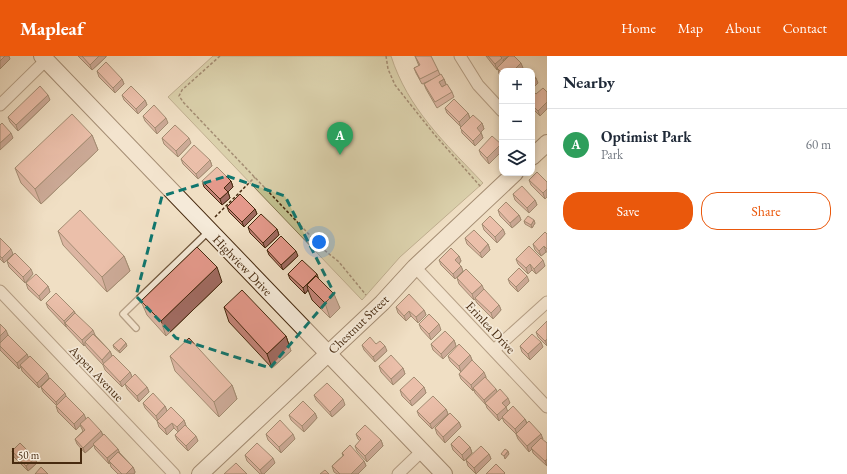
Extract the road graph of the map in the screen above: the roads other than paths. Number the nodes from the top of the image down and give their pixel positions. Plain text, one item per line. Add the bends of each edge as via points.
1 (460, 56) edge
2 (44, 58) edge
3 (0, 105) edge
4 (499, 108) edge
5 (512, 176) edge
6 (212, 223) junction
7 (415, 267) junction
8 (0, 291) edge
9 (547, 302) edge
10 (136, 328) dead end
11 (494, 350) junction
12 (328, 353) junction
13 (547, 407) edge
14 (422, 451) junction
15 (174, 474) edge
16 (200, 474) edge
17 (398, 474) edge
18 (444, 474) edge

1 - 4 street via 478,85
2 - 3 street
2 - 6 street, Highview Drive
5 - 7 street, Chestnut Street
6 - 10 lane via 123,314
6 - 12 street, Highview Drive
7 - 11 street, Erinlea Drive
7 - 12 street, Chestnut Street via 382,303
8 - 15 street, Aspen Avenue
9 - 11 street
11 - 13 street, Erinlea Drive
12 - 14 street, Highview Drive
12 - 16 street, Chestnut Street
14 - 17 street
14 - 18 street, Highview Drive

